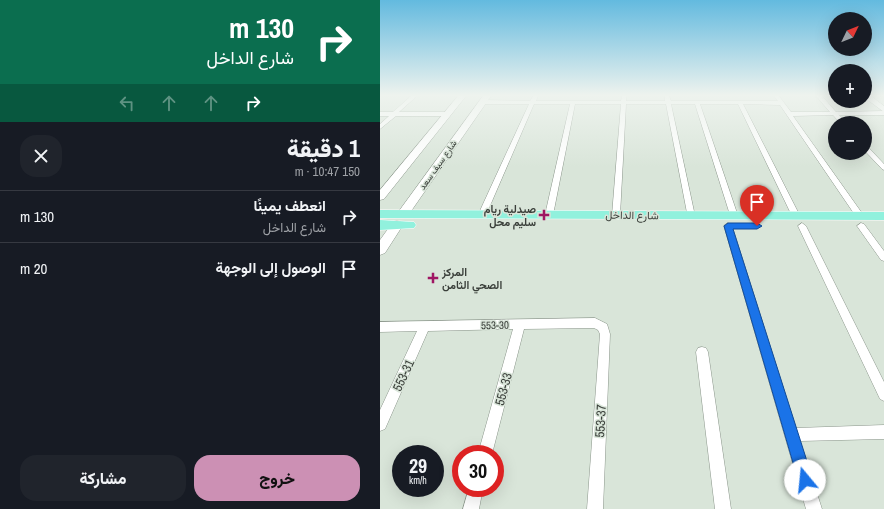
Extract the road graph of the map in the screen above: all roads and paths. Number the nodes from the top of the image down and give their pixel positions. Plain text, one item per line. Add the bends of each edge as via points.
1 (388, 120) edge
2 (442, 120) edge
3 (470, 120) edge
4 (525, 120) edge
5 (569, 120) edge
6 (622, 120) edge
7 (672, 120) edge
8 (702, 120) edge
9 (748, 120) edge
10 (793, 120) edge
11 (380, 128) edge
12 (872, 155) edge
13 (884, 168) edge
14 (380, 197) edge
15 (380, 214) edge
16 (482, 215) junction
17 (549, 215) junction
18 (616, 215) junction
19 (691, 216) junction
20 (884, 216) edge
21 (400, 220) junction
22 (731, 221) junction
23 (799, 221) junction
24 (860, 221) junction
25 (380, 225) edge
26 (884, 226) edge
27 (380, 250) edge
28 (884, 258) edge
29 (520, 324) junction
30 (380, 326) edge
31 (425, 326) junction
32 (604, 334) joint
33 (702, 352) dead end
34 (884, 395) edge
35 (380, 424) edge
36 (884, 432) edge
37 (792, 435) junction
38 (487, 445) edge
39 (474, 497) edge
40 (471, 509) edge
41 (595, 509) edge
42 (723, 509) edge
43 (814, 509) edge

1 - 11 street
2 - 14 street
3 - 21 street, شارع سيف سعد
4 - 16 street
5 - 17 street
6 - 18 street
7 - 19 street
8 - 22 street
9 - 23 street
10 - 24 street
12 - 13 street
15 - 21 main road, شارع الداخل
16 - 17 main road, شارع الداخل
16 - 21 main road, شارع الداخل
17 - 18 main road, شارع الداخل
18 - 19 main road, شارع الداخل
19 - 22 main road, شارع الداخل
20 - 24 main road, شارع الداخل
21 - 22 main road, شارع الداخل
21 - 25 main road, شارع الداخل
21 - 27 street, شارع سيف سعد
22 - 23 main road, شارع الداخل
22 - 37 street
23 - 24 main road, شارع الداخل
23 - 34 street
24 - 26 main road, شارع الداخل
24 - 28 street
29 - 31 street, 553-30
29 - 32 street, 553-30 via 595,323 603,327
29 - 38 street, 553-33
30 - 31 street, 553-30
31 - 35 street, 553-31
32 - 41 street, 553-37
33 - 42 street
36 - 37 street
37 - 43 street
39 - 40 street

